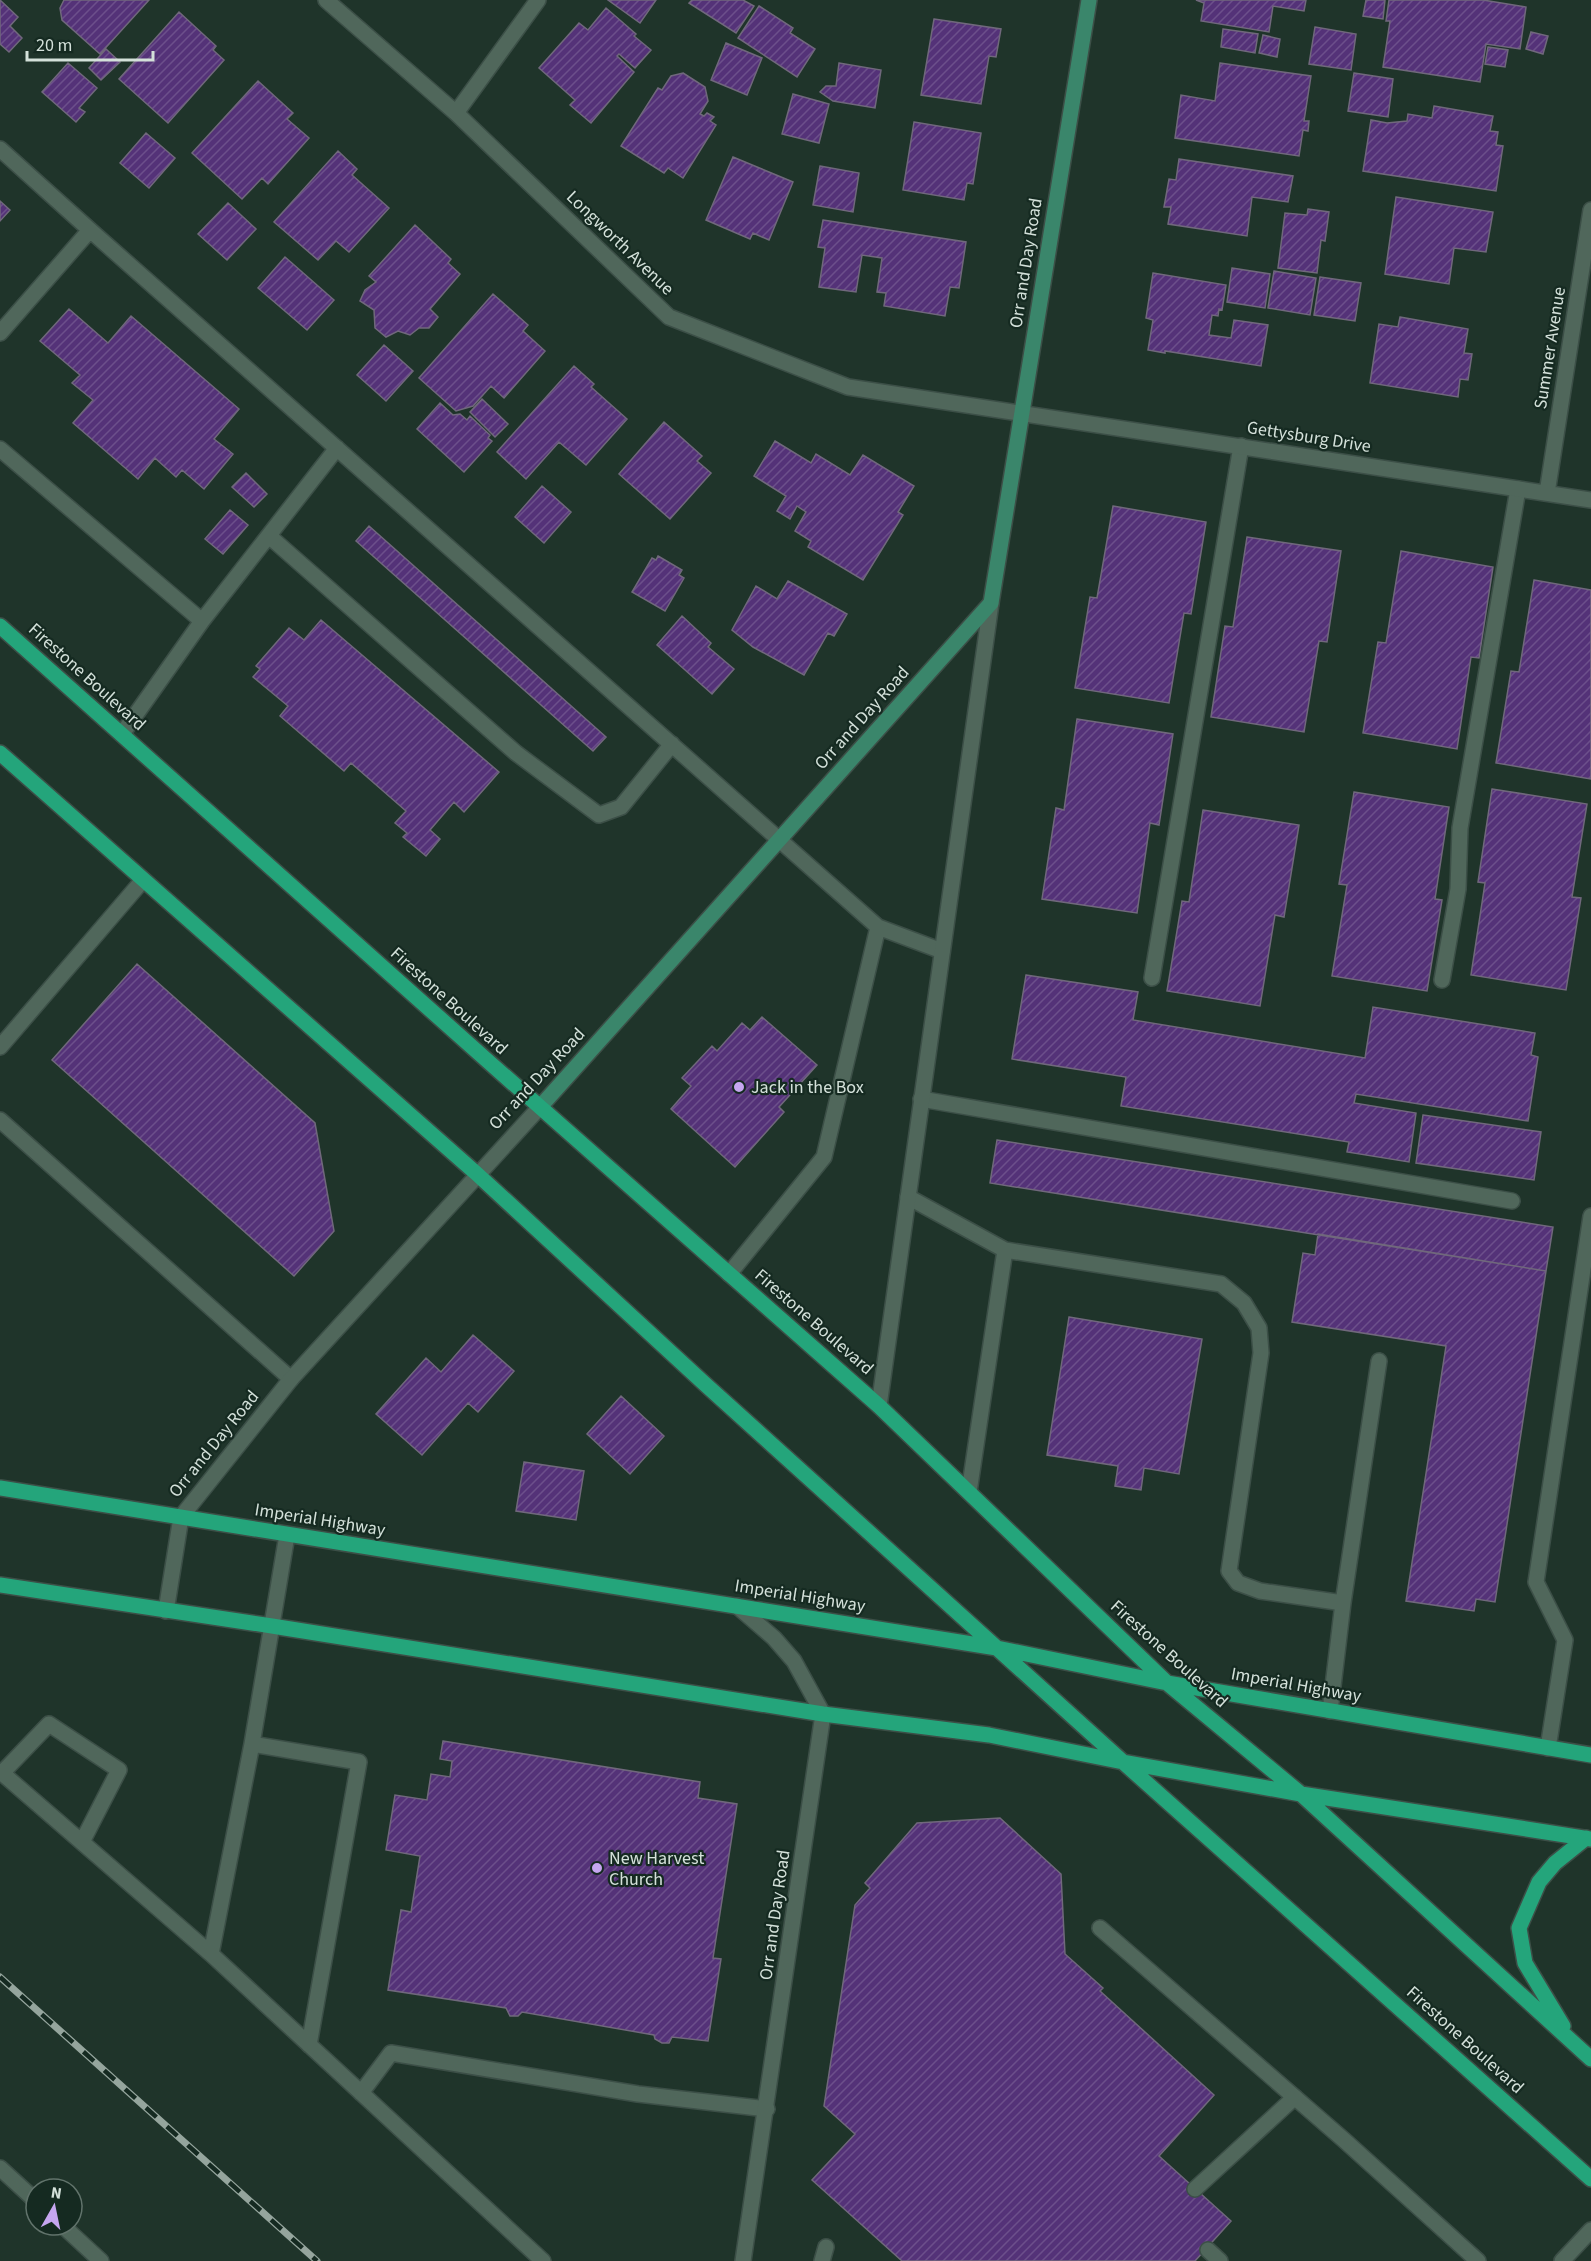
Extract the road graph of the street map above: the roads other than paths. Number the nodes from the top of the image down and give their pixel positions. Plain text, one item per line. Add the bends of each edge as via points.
1 (326, 0) edge
2 (538, 0) edge
3 (1089, 0) edge
4 (456, 113) junction
5 (0, 149) edge
6 (1591, 210) edge
7 (90, 230) junction
8 (0, 333) edge
9 (1021, 413) junction
10 (1241, 446) junction
11 (337, 448) junction
12 (0, 449) edge
13 (1518, 489) junction
14 (1546, 493) junction
15 (1591, 500) edge
16 (269, 536) junction
17 (991, 603) junction
18 (202, 621) junction
19 (0, 626) edge
20 (122, 734) junction
21 (672, 744) junction
22 (0, 753) edge
23 (779, 840) junction
24 (143, 879) junction
25 (878, 927) junction
26 (942, 951) junction
27 (1152, 978) dead end
28 (1442, 980) dead end
29 (0, 1047) edge
30 (921, 1099) junction
31 (540, 1107) junction
32 (0, 1120) edge
33 (477, 1174) junction
34 (908, 1197) junction
35 (1512, 1202) dead end
36 (1591, 1216) edge
37 (1005, 1250) junction
38 (729, 1274) junction
39 (1379, 1361) dead end
40 (291, 1379) junction
41 (879, 1406) junction
42 (0, 1488) edge
43 (969, 1492) junction
44 (181, 1517) junction
45 (286, 1535) junction
46 (0, 1585) edge
47 (1343, 1604) junction
48 (737, 1606) junction
49 (166, 1611) junction
50 (272, 1626) junction
51 (997, 1648) junction
52 (1167, 1683) junction
53 (1330, 1711) junction
54 (824, 1714) junction
55 (252, 1744) junction
56 (1548, 1748) junction
57 (1591, 1755) edge
58 (1123, 1762) junction
59 (1301, 1794) junction
60 (1588, 1838) edge
61 (82, 1842) junction
62 (1100, 1928) dead end
63 (211, 1954) junction
64 (1572, 2042) junction
65 (309, 2044) junction
66 (1591, 2059) edge
67 (361, 2093) junction
68 (1295, 2097) junction
69 (767, 2109) junction
70 (0, 2168) edge
71 (1591, 2179) edge
72 (1195, 2189) dead end
73 (24, 2191) edge
74 (1591, 2230) edge
75 (75, 2237) edge
76 (1208, 2250) dead end
77 (101, 2261) edge
78 (543, 2261) edge
79 (743, 2261) edge
80 (1220, 2261) edge
81 (1478, 2261) edge
82 (1562, 2261) edge

1 - 4 street, Longworth Avenue
2 - 4 street
3 - 9 street, Orr and Day Road
4 - 9 street, Longworth Avenue via 669,317 848,387
5 - 7 street
6 - 14 street, Summer Avenue
7 - 8 street
7 - 11 street
9 - 10 street, Gettysburg Drive
9 - 17 street, Orr and Day Road
10 - 13 street, Gettysburg Drive
10 - 27 street
11 - 16 street
11 - 21 street
12 - 18 street
13 - 14 street, Gettysburg Drive
13 - 28 street via 1460,828 1458,889
14 - 15 street, Gettysburg Drive
16 - 18 street
16 - 21 street via 516,753 599,815 621,807
17 - 23 street, Orr and Day Road
17 - 26 street, Orr and Day Road
18 - 20 street
19 - 20 main road, Firestone Boulevard
20 - 31 main road, Firestone Boulevard
21 - 23 street
22 - 24 main road, Firestone Boulevard
23 - 25 street
23 - 31 street, Orr and Day Road
24 - 29 street
24 - 33 main road, Firestone Boulevard
25 - 26 street
25 - 38 street via 824,1157
26 - 30 street, Orr and Day Road
30 - 34 street, Orr and Day Road
30 - 35 street
31 - 33 street, Orr and Day Road
31 - 38 main road, Firestone Boulevard
32 - 40 street
33 - 40 street, Orr and Day Road
33 - 51 main road, Firestone Boulevard
34 - 37 street
34 - 41 street, Orr and Day Road
36 - 56 street via 1536,1582 1565,1640
37 - 43 street
37 - 47 street via 1221,1284 1244,1303 1258,1328 1261,1353 1229,1570 1238,1583 1260,1591
38 - 41 main road, Firestone Boulevard
39 - 47 street
40 - 44 street, Orr and Day Road
41 - 43 main road, Firestone Boulevard
42 - 44 main road, Imperial Highway
43 - 52 main road, Firestone Boulevard
44 - 45 main road, Imperial Highway
44 - 49 street, Orr and Day Road
45 - 48 main road, Imperial Highway
45 - 50 street
46 - 49 main road
47 - 53 street
48 - 51 main road, Imperial Highway
48 - 54 street via 794,1661
49 - 50 main road
50 - 54 main road
50 - 55 street
51 - 52 main road, Imperial Highway
51 - 58 main road, Firestone Boulevard
52 - 53 main road, Imperial Highway
52 - 59 main road, Firestone Boulevard
53 - 56 main road, Imperial Highway
54 - 58 main road via 989,1735
54 - 69 street, Orr and Day Road
55 - 63 street
55 - 65 street via 359,1762
56 - 57 main road, Imperial Highway
58 - 59 main road
58 - 71 main road, Firestone Boulevard
59 - 60 main road
59 - 64 main road, Firestone Boulevard
60 - 64 main road via 1555,1863 1539,1882 1519,1928 1525,1963
61 - 61 street via 2,1773 50,1724 119,1770
61 - 63 street
62 - 68 street
63 - 65 street
64 - 66 main road, Firestone Boulevard
65 - 67 street
67 - 69 street via 391,2053 638,2094
67 - 78 street
68 - 72 street
68 - 81 street
69 - 79 street, Orr and Day Road
70 - 73 street
74 - 82 street
75 - 77 street
76 - 80 street

